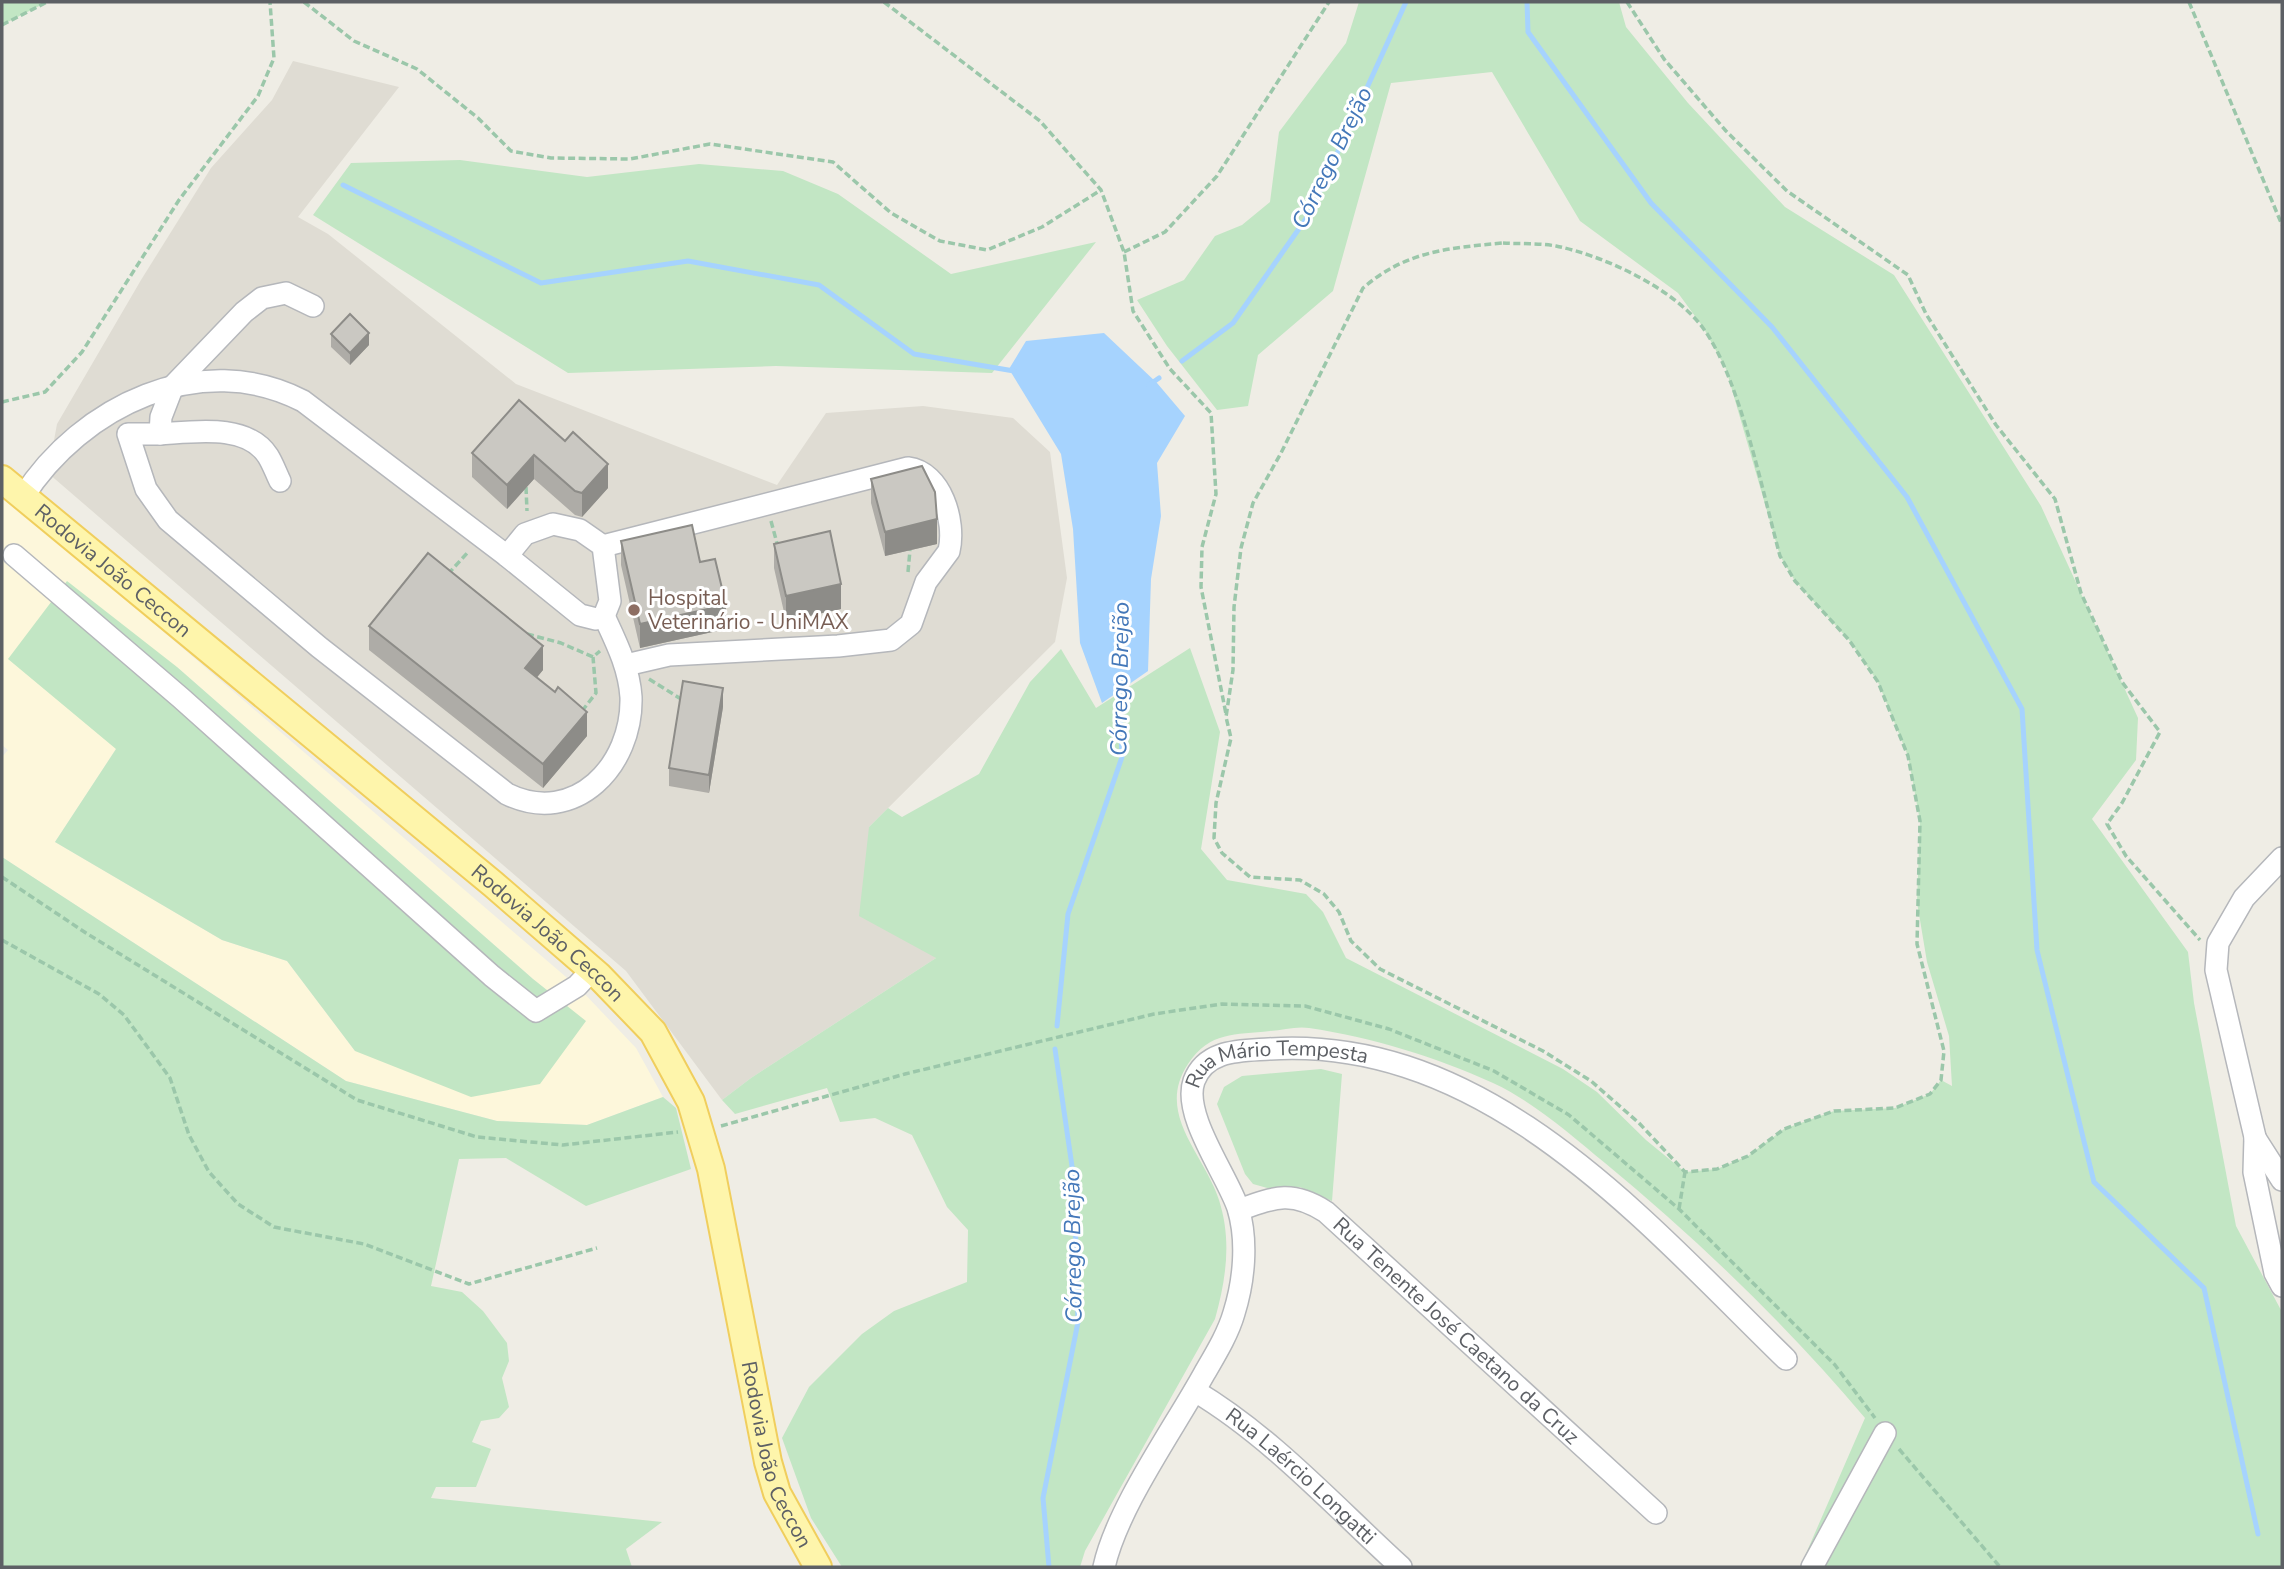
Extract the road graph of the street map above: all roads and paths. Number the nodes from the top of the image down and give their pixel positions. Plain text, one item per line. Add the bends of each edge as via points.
1 (47, 2) edge
2 (270, 2) edge
3 (304, 2) edge
4 (884, 2) edge
5 (1329, 2) edge
6 (1628, 2) edge
7 (2189, 2) edge
8 (2, 25) edge
9 (1101, 190) junction
10 (2282, 225) edge
11 (1124, 252) junction
12 (313, 306) dead end
13 (173, 386) junction
14 (2, 402) edge
15 (88, 426) junction
16 (128, 434) junction
17 (160, 434) junction
18 (2, 479) edge
19 (280, 481) dead end
20 (23, 497) junction
21 (767, 505) junction
22 (603, 546) junction
23 (780, 554) edge
24 (14, 555) dead end
25 (508, 556) junction
26 (604, 616) junction
27 (517, 631) edge
28 (617, 642) junction
29 (593, 657) junction
30 (626, 665) junction
31 (682, 700) edge
32 (580, 714) edge
33 (1227, 717) junction
34 (2282, 858) edge
35 (2, 877) edge
36 (2, 940) edge
37 (2217, 953) junction
38 (592, 970) junction
39 (700, 1130) junction
40 (2255, 1137) junction
41 (1685, 1172) junction
42 (2282, 1181) edge
43 (1679, 1209) junction
44 (1239, 1210) junction
45 (597, 1248) dead end
46 (2282, 1286) edge
47 (1786, 1359) dead end
48 (1195, 1391) junction
49 (1885, 1433) junction
50 (1656, 1513) dead end
51 (818, 1567) edge
52 (1104, 1567) edge
53 (1401, 1567) edge
54 (1812, 1567) edge
55 (2000, 1567) edge

1 - 8 path
2 - 14 path via 274,58 258,96 179,200 82,352 46,392
3 - 9 path via 354,41 417,69 478,118 510,151 551,158 630,159 710,144 833,162 891,212 940,241 987,250 1042,227
4 - 9 path via 1041,121
5 - 11 path via 1217,176 1165,232
6 - 37 path via 1664,60 1787,191 1908,275 1926,314 1996,425 2055,499 2081,593 2122,682 2160,732 2107,824 2126,856 2193,934
7 - 10 path
9 - 11 path
11 - 33 path via 1133,311 1170,369 1211,413 1216,494 1202,547 1201,587
12 - 13 street via 286,293 262,298
13 - 15 street
13 - 17 street via 160,417
13 - 25 street via 215,380 282,390 303,401
15 - 16 street
15 - 20 street via 51,457
16 - 17 street
16 - 30 street via 146,489 168,520 318,647 507,794 526,803 566,802 583,794 607,771 619,752 630,716
17 - 19 street via 205,431 239,436 266,454
18 - 20 main road, Rodovia João Ceccon
20 - 38 main road, Rodovia João Ceccon
21 - 22 street
21 - 23 path
21 - 30 street via 908,468 919,469 940,493 950,546 926,582 911,624 891,640 669,655
22 - 25 street via 580,530 553,524 525,534
22 - 26 street via 611,601
24 - 38 street via 536,1011 577,986
25 - 26 street via 580,615
26 - 28 street
27 - 29 path
28 - 29 path
28 - 30 street
29 - 32 path via 596,693
30 - 31 path
33 - 41 path via 1231,738 1216,803 1214,838 1234,865 1250,877 1300,880 1324,894 1339,912 1351,941 1380,969 1591,1080
33 - 41 path via 1241,548 1253,503 1363,288 1386,268 1424,253 1462,247 1553,245 1600,257 1674,301 1703,328 1726,369 1780,555 1795,581 1849,640 1878,682 1908,756 1920,821 1917,944 1944,1051 1941,1080 1930,1094 1895,1108 1834,1111 1784,1129 1748,1156 1717,1169
34 - 37 street via 2244,898 2218,943
35 - 39 path via 357,1100 477,1136 564,1145
36 - 45 path via 99,994 124,1015 170,1078 189,1135 209,1172 238,1204 274,1227 364,1244 469,1284
37 - 40 street via 2216,970
38 - 39 main road, Rodovia João Ceccon via 653,1032 683,1086
39 - 43 path via 905,1073 1154,1014 1222,1004 1305,1006 1389,1029 1494,1072 1569,1115
39 - 51 main road, Rodovia João Ceccon via 761,1437 777,1493
40 - 42 street
40 - 46 street via 2254,1172
41 - 43 path
43 - 49 path via 1835,1365
44 - 47 street, Rua Mário Tempesta via 1196,1117 1195,1079 1214,1056 1232,1051 1335,1049 1460,1088 1494,1104 1562,1150 1647,1224
44 - 48 street, Rua Mário Tempesta via 1240,1292 1233,1318
44 - 50 street, Rua Tenente José Caetano da Cruz via 1278,1197 1297,1197 1326,1212
48 - 52 street, Rua Mário Tempesta via 1119,1524
48 - 53 street, Rua Laércio Longatti via 1259,1436
49 - 54 street
49 - 55 path

